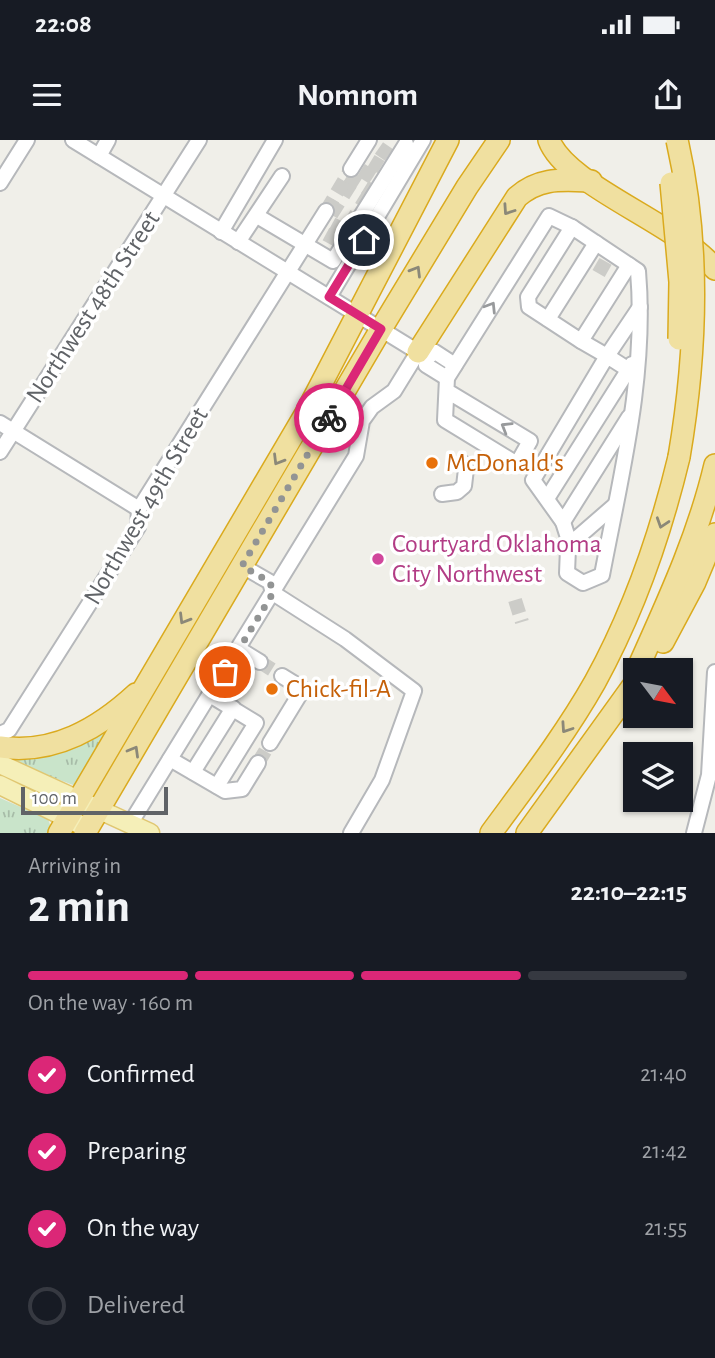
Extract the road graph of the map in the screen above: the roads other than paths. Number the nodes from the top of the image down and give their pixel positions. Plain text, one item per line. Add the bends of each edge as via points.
1 (27, 140) edge
2 (73, 140) edge
3 (108, 140) edge
4 (199, 140) edge
5 (275, 140) edge
6 (442, 140) edge
7 (448, 140) edge
8 (499, 140) edge
9 (549, 140) edge
10 (663, 140) edge
11 (677, 140) edge
12 (411, 144) edge
13 (99, 156) junction
14 (429, 173) junction
15 (282, 176) dead end
16 (591, 181) junction
17 (0, 183) edge
18 (359, 193) edge
19 (163, 197) junction
20 (257, 216) junction
21 (572, 227) junction
22 (221, 232) junction
23 (238, 242) junction
24 (596, 243) junction
25 (305, 245) junction
26 (710, 263) edge
27 (629, 265) junction
28 (287, 272) junction
29 (329, 297) junction
30 (641, 305) junction
31 (360, 315) junction
32 (548, 320) junction
33 (381, 329) junction
34 (581, 341) junction
35 (423, 355) junction
36 (607, 356) junction
37 (633, 364) junction
38 (455, 365) junction
39 (447, 384) junction
40 (635, 408) junction
41 (0, 423) edge
42 (13, 431) junction
43 (0, 452) edge
44 (679, 457) junction
45 (463, 463) dead end
46 (715, 465) edge
47 (442, 494) dead end
48 (548, 497) junction
49 (615, 505) junction
50 (139, 509) junction
51 (564, 522) junction
52 (715, 534) edge
53 (568, 548) dead end
54 (242, 566) junction
55 (273, 593) junction
56 (239, 649) junction
57 (642, 658) edge
58 (652, 658) edge
59 (260, 662) tunnel mouth
60 (715, 672) edge
61 (282, 676) tunnel mouth
62 (145, 686) junction
63 (210, 695) junction
64 (623, 701) edge
65 (233, 709) junction
66 (0, 734) edge
67 (270, 743) tunnel mouth
68 (0, 747) edge
69 (170, 759) junction
70 (258, 763) tunnel mouth
71 (0, 764) edge
72 (193, 772) junction
73 (0, 785) edge
74 (217, 786) junction
75 (77, 815) edge
76 (130, 824) junction
77 (89, 832) edge
78 (150, 833) edge
79 (351, 833) edge
80 (491, 833) edge
81 (527, 833) edge
82 (694, 833) edge

1 - 17 street
2 - 13 street
3 - 13 street
4 - 19 street, Northwest 48th Street
5 - 22 street
6 - 14 highway
7 - 14 highway
33 -> 8 highway
9 - 16 highway via 566,166
10 - 44 highway, bridge via 680,282
11 - 44 highway, bridge via 689,210 694,308
12 - 18 street
12 - 18 street
13 - 19 street
14 - 31 highway
15 - 20 street
16 - 26 highway
16 -> 35 highway via 547,181 517,197
18 - 25 street, Northwest 49th Street
18 - 25 street via 333,261
18 - 29 street
19 - 22 street
19 - 42 street, Northwest 48th Street
20 - 23 street
20 - 25 street
21 - 24 street
21 - 32 street via 528,298 529,307
38 -> 21 street via 549,216
22 - 23 street
23 - 28 street
24 - 27 street
24 - 32 street via 591,261
25 - 28 street, Northwest 49th Street
27 - 30 street via 638,271
27 - 34 street via 615,276
28 - 29 street
28 - 50 street, Northwest 49th Street
29 - 31 street
30 - 36 street
30 - 37 street
31 - 33 street
31 -> 62 highway
32 - 34 street
33 - 35 street
33 - 54 highway
34 - 36 street
35 - 38 street via 435,352
35 - 39 street via 426,365
35 - 55 street via 362,421 356,456
36 - 37 street
36 - 48 street via 533,480
37 - 40 street
37 - 48 street
38 - 39 street
39 -> 39 street via 446,420 519,465 530,441
40 - 49 street
40 - 51 street
41 - 42 street
42 - 43 street, Northwest 48th Street
42 - 50 street
44 -> 80 highway via 647,568 614,645 579,709
45 - 47 street via 464,486
46 - 57 highway via 684,566
48 - 51 street
49 - 51 street via 570,544
49 - 53 street via 602,575 583,583 567,573
50 - 66 street, Northwest 49th Street via 138,527 9,730
52 - 58 highway via 682,608
54 - 55 street via 270,582
75 -> 54 highway
55 - 56 street
55 - 79 street via 414,691 382,780
56 - 59 street
56 - 63 street
60 - 82 street via 709,775
61 - 67 street via 303,689
62 - 68 highway via 80,735 29,749
62 - 75 highway
63 - 65 street
63 - 69 street
64 - 81 highway
65 - 72 street
65 - 74 street via 256,723
69 - 72 street
69 - 76 street
70 - 74 street via 242,789 225,791
71 - 75 main road
72 - 74 street
73 - 75 main road
75 - 76 main road
75 - 77 highway
76 - 78 main road

